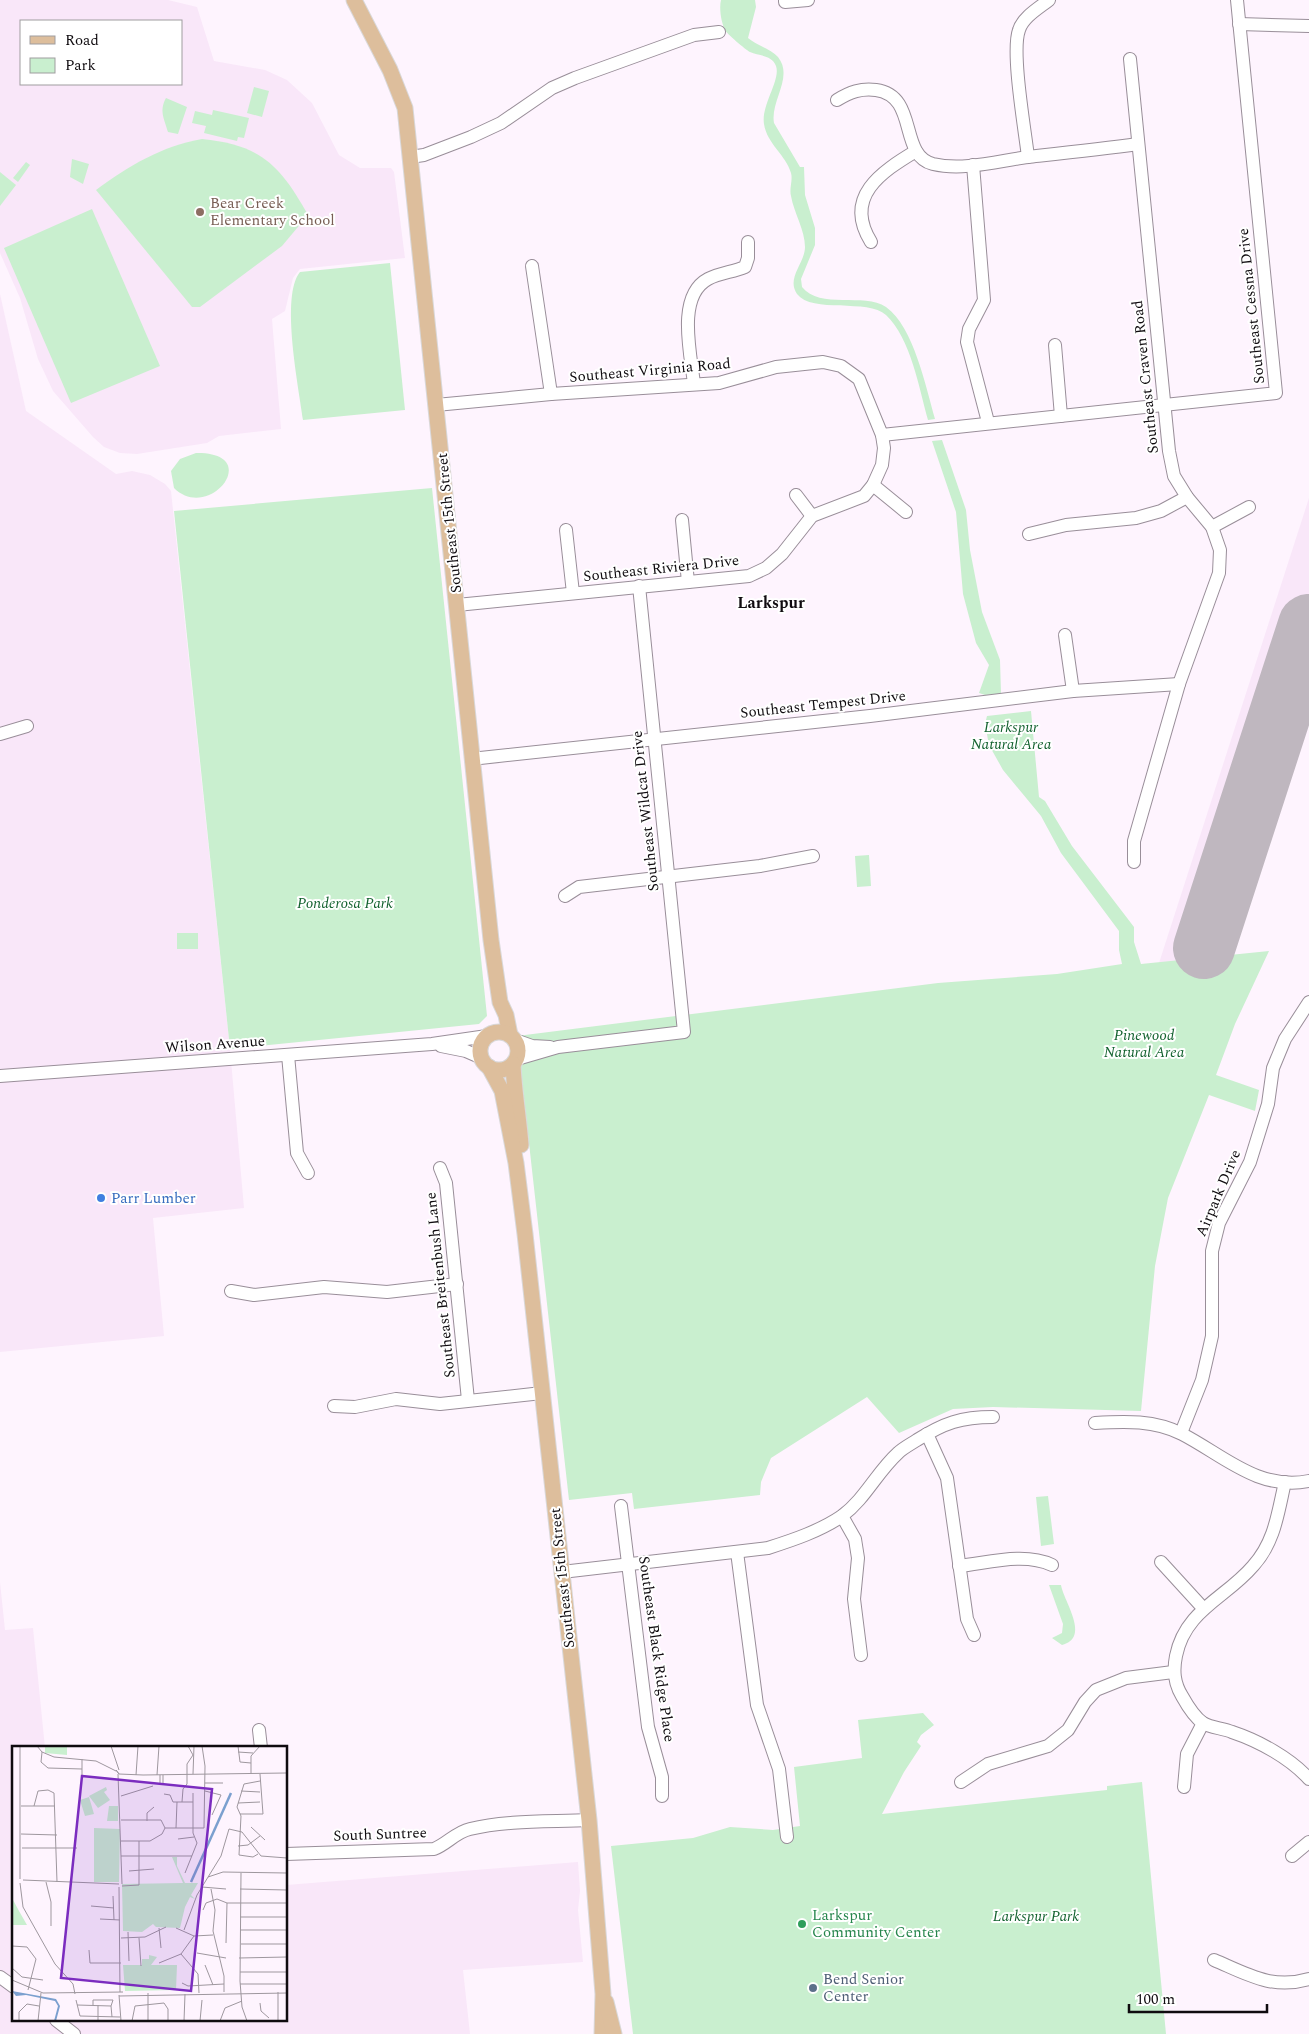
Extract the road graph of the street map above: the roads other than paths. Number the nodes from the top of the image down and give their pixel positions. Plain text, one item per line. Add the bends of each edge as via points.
1 (344, 0) edge
2 (354, 0) edge
3 (785, 0) edge
4 (808, 0) edge
5 (1049, 0) edge
6 (1237, 0) edge
7 (1239, 24) junction
8 (1309, 26) edge
9 (719, 32) dead end
10 (378, 50) junction
11 (1130, 59) dead end
12 (837, 100) dead end
13 (1138, 144) junction
14 (916, 151) junction
15 (410, 157) junction
16 (1028, 158) junction
17 (973, 165) junction
18 (748, 242) dead end
19 (871, 242) dead end
20 (532, 266) dead end
21 (1055, 345) dead end
22 (694, 384) junction
23 (551, 394) junction
24 (436, 405) junction
25 (1164, 405) junction
26 (1061, 416) junction
27 (988, 422) junction
28 (882, 435) junction
29 (873, 485) junction
30 (796, 495) dead end
31 (1187, 497) junction
32 (1249, 507) dead end
33 (906, 512) dead end
34 (812, 516) junction
35 (682, 520) dead end
36 (1212, 527) junction
37 (566, 530) dead end
38 (1029, 534) dead end
39 (688, 582) junction
40 (639, 586) junction
41 (573, 593) junction
42 (457, 605) junction
43 (1065, 635) dead end
44 (1179, 684) junction
45 (1072, 691) junction
46 (27, 726) dead end
47 (0, 734) edge
48 (653, 738) junction
49 (472, 759) junction
50 (813, 856) dead end
51 (1134, 862) dead end
52 (668, 876) junction
53 (565, 896) dead end
54 (500, 1002) junction
55 (1309, 1002) edge
56 (490, 1035) junction
57 (512, 1038) junction
58 (432, 1044) junction
59 (558, 1047) junction
60 (288, 1055) junction
61 (515, 1062) junction
62 (485, 1063) junction
63 (0, 1076) edge
64 (516, 1163) junction
65 (440, 1168) dead end
66 (308, 1173) dead end
67 (457, 1284) junction
68 (231, 1290) dead end
69 (542, 1393) junction
70 (468, 1400) junction
71 (334, 1406) dead end
72 (993, 1417) dead end
73 (1095, 1423) dead end
74 (1181, 1433) junction
75 (927, 1434) junction
76 (1309, 1481) edge
77 (1285, 1482) junction
78 (621, 1506) dead end
79 (842, 1516) junction
80 (737, 1552) junction
81 (1160, 1562) dead end
82 (630, 1564) junction
83 (1052, 1565) dead end
84 (959, 1566) junction
85 (562, 1572) junction
86 (1203, 1608) junction
87 (974, 1635) dead end
88 (861, 1655) dead end
89 (1173, 1672) junction
90 (1203, 1723) junction
91 (259, 1730) dead end
92 (261, 1746) edge
93 (1309, 1780) edge
94 (961, 1782) dead end
95 (1184, 1787) dead end
96 (662, 1796) dead end
97 (589, 1820) junction
98 (787, 1837) dead end
99 (1309, 1842) edge
100 (288, 1854) edge
101 (1292, 1856) dead end
102 (1214, 1960) dead end
103 (0, 1977) edge
104 (1309, 1979) edge
105 (12, 1986) edge
106 (603, 1994) junction
107 (59, 2022) edge
108 (74, 2034) edge
109 (602, 2034) edge
110 (614, 2034) edge

1 - 10 main road, Southeast 15th Street via 367,39
2 - 10 main road, Southeast 15th Street
3 - 4 street
5 - 16 street via 1019,28 1016,47
6 - 7 street, Southeast Cessna Drive
7 - 8 street
7 - 25 street, Southeast Cessna Drive via 1276,393
9 - 15 street via 694,35 575,78 552,88 501,123 424,155
10 - 15 main road, Southeast 15th Street via 405,108
11 - 13 street, Southeast Craven Road
12 - 14 street via 850,92 883,91 895,99 905,115
13 - 16 street
13 - 25 street, Southeast Craven Road
14 - 17 street via 931,163
14 - 19 street via 874,180 865,195 860,217
15 - 24 main road, Southeast 15th Street
16 - 17 street
17 - 27 street via 984,300 969,329 967,342
18 - 22 street via 748,258 744,267 707,279 690,300 688,324
20 - 23 street
21 - 26 street
22 - 23 street, Southeast Virginia Road
22 - 28 street, Southeast Virginia Road via 732,381 776,367 831,363 841,366 859,380
23 - 24 street, Southeast Virginia Road
24 - 42 main road, Southeast 15th Street
25 - 26 street, Southeast Cessna Drive
25 - 31 street, Southeast Craven Road via 1174,476
26 - 27 street, Southeast Cessna Drive
27 - 28 street, Southeast Cessna Drive
28 - 29 street via 882,465
29 - 33 street
29 - 34 street via 864,496
30 - 34 street
31 - 36 street, Southeast Craven Road
31 - 38 street via 1161,511 1136,518 1066,525
32 - 36 street
34 - 39 street, Southeast Riviera Drive via 782,554 766,568 749,576
35 - 39 street
36 - 44 street, Southeast Craven Road via 1220,550 1218,573
37 - 41 street
39 - 40 street, Southeast Riviera Drive
40 - 41 street, Southeast Riviera Drive
40 - 48 street, Southeast Wildcat Drive
41 - 42 street, Southeast Riviera Drive
42 - 49 main road, Southeast 15th Street
43 - 45 street
44 - 45 street, Southeast Tempest Drive
44 - 51 street, Southeast Craven Road via 1134,841
45 - 48 street, Southeast Tempest Drive
46 - 47 street
48 - 49 street, Southeast Tempest Drive
48 - 52 street, Southeast Wildcat Drive
49 - 54 main road, Southeast 15th Street
50 - 52 street via 760,866
52 - 53 street via 580,887
52 - 59 street, Southeast Wildcat Drive via 684,1032
54 - 56 main road, Southeast 15th Street
54 - 57 main road, Southeast 15th Street
55 - 74 street, Airpark Drive via 1279,1053 1250,1162 1219,1223 1212,1251 1212,1336 1202,1380
56 - 57 main road via 504,1033
56 - 58 street, Wilson Avenue
56 - 62 main road via 481,1046
57 - 59 street via 532,1046
57 - 61 main road via 518,1046
58 - 60 street, Wilson Avenue
58 - 62 street, Wilson Avenue via 466,1051
59 - 61 street
60 - 63 street, Wilson Avenue
60 - 66 street via 297,1153
61 - 62 main road via 502,1070
61 - 64 main road, Southeast 15th Street via 514,1088 521,1146
62 - 64 main road, Southeast 15th Street via 502,1091
64 - 69 main road, Southeast 15th Street
65 - 67 street, Southeast Breitenbush Lane via 446,1183
67 - 68 street via 387,1292 324,1287 254,1295
67 - 70 street, Southeast Breitenbush Lane
69 - 70 street
69 - 85 main road, Southeast 15th Street
70 - 71 street via 440,1404 396,1399 355,1407
72 - 75 street via 952,1421
73 - 74 street via 1151,1423
74 - 77 street via 1239,1469
75 - 79 street via 898,1452 865,1494
75 - 84 street via 947,1478
76 - 77 street
77 - 86 street via 1274,1535 1254,1566
78 - 82 street, Southeast Black Ridge Place
79 - 80 street via 801,1538 768,1548
79 - 88 street via 855,1539 858,1558 854,1598
80 - 82 street
80 - 98 street via 757,1705 778,1769
81 - 86 street
82 - 85 street
82 - 96 street, Southeast Black Ridge Place via 648,1727 662,1777
83 - 84 street via 1042,1560 1024,1559
84 - 87 street via 967,1619
85 - 97 main road, Southeast 15th Street
86 - 89 street via 1181,1639
89 - 90 street via 1178,1690
89 - 94 street via 1126,1678 1096,1690 1068,1730 1048,1746 988,1764
90 - 93 street via 1233,1732 1279,1755
90 - 95 street via 1187,1754
91 - 92 street
97 - 100 street, South Suntree via 469,1829 434,1849
97 - 106 main road, Southeast 15th Street
99 - 101 street
102 - 104 street via 1260,1980 1281,1984
103 - 105 street
106 - 109 main road, Southeast 15th Street
106 - 110 main road, Southeast 15th Street
107 - 108 street

